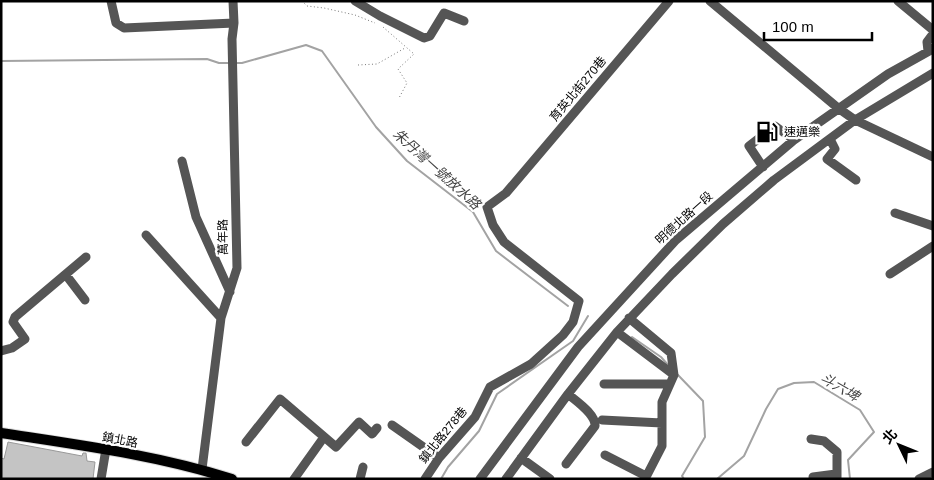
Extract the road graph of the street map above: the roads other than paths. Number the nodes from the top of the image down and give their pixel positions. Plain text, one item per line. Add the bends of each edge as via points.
1 (111, 1) edge
2 (233, 1) edge
3 (355, 1) edge
4 (669, 1) edge
5 (710, 1) edge
6 (898, 1) edge
7 (464, 21) dead end
8 (234, 23) junction
9 (933, 30) edge
10 (933, 34) edge
11 (930, 50) edge
12 (933, 73) edge
13 (838, 108) junction
14 (855, 120) junction
15 (830, 139) junction
16 (794, 140) junction
17 (933, 157) edge
18 (182, 161) dead end
19 (763, 167) junction
20 (856, 180) dead end
21 (895, 213) dead end
22 (933, 226) edge
23 (146, 234) dead end
24 (933, 246) edge
25 (86, 257) dead end
26 (66, 274) junction
27 (890, 274) dead end
28 (230, 292) junction
29 (85, 300) dead end
30 (579, 301) joint
31 (222, 318) junction
32 (629, 318) junction
33 (617, 332) junction
34 (1, 351) edge
35 (674, 375) junction
36 (604, 384) dead end
37 (670, 384) junction
38 (568, 394) junction
39 (602, 420) dead end
40 (662, 423) junction
41 (392, 426) dead end
42 (377, 428) dead end
43 (1, 433) edge
44 (324, 437) junction
45 (811, 439) dead end
46 (246, 442) dead end
47 (106, 449) junction
48 (604, 455) dead end
49 (440, 458) junction
50 (521, 458) junction
51 (566, 464) dead end
52 (363, 467) dead end
53 (202, 469) junction
54 (933, 472) edge
55 (836, 476) edge
56 (645, 477) edge
57 (813, 477) dead end
58 (101, 479) edge
59 (232, 479) edge
60 (294, 479) edge
61 (360, 479) edge
62 (425, 479) edge
63 (480, 479) edge
64 (506, 479) edge
65 (550, 479) edge
66 (919, 479) edge

1 - 8 street via 116,23 124,28
2 - 8 street, 萬年路
3 - 7 street via 424,38 430,36 444,13
4 - 30 street, 育英北街270巷 via 506,193 487,207 504,242
5 - 13 street
6 - 9 street
8 - 28 street, 萬年路 via 236,268
10 - 11 street via 926,42
11 - 13 street, 明德北路一段
12 - 14 street
13 - 14 street
13 - 16 street, 明德北路一段
14 - 15 street
14 - 17 street
15 - 20 street via 836,149 827,159
15 - 32 street via 774,180 723,224
16 - 19 street, 明德北路一段
16 - 19 street via 775,126 749,146
18 - 28 street via 196,217
19 - 63 street, 明德北路一段 via 676,240 578,347
21 - 22 street
23 - 31 street
24 - 27 street
25 - 26 street
26 - 29 street
26 - 34 street via 15,317 13,322 25,339
28 - 31 street, 萬年路
30 - 49 street, 鎮北路278巷 via 573,322 563,336 532,364 490,387 475,417
31 - 53 street, 萬年路
32 - 33 street
32 - 35 street via 671,353
33 - 35 street
33 - 38 street
35 - 37 street
36 - 37 street
37 - 40 street via 662,402
38 - 50 street
38 - 51 street via 593,416 595,426
39 - 40 street
40 - 56 street via 662,446
41 - 49 street
42 - 44 street via 372,434 359,422 336,447
43 - 47 main road, 鎮北路
44 - 46 street via 280,399
44 - 60 street
45 - 55 street via 824,441 837,452
47 - 53 main road, 鎮北路
47 - 58 street
48 - 56 street
49 - 62 street, 鎮北路278巷
50 - 64 street
50 - 65 street
52 - 61 street
53 - 59 main road, 鎮北路
54 - 66 street
55 - 57 street

